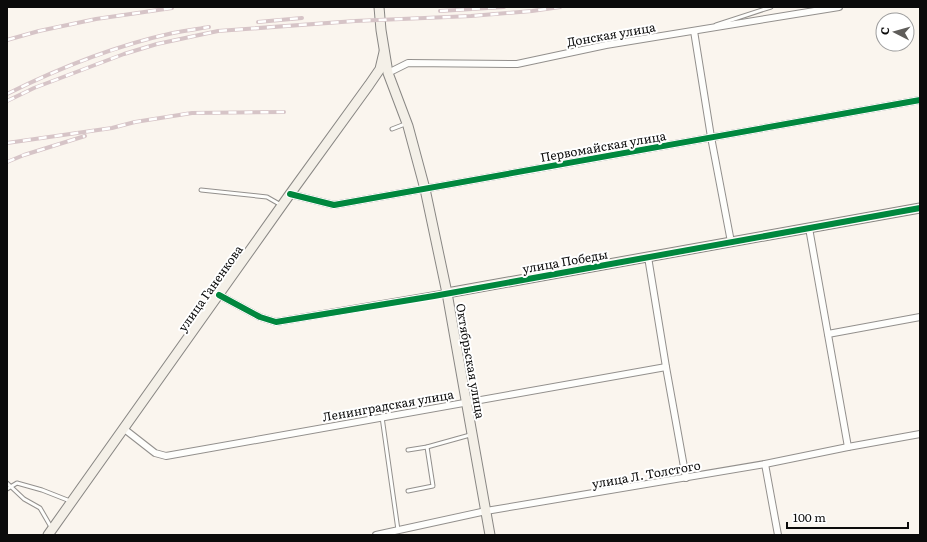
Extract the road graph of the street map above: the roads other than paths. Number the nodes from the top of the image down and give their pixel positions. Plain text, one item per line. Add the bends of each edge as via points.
1 (378, 7) edge
2 (771, 7) edge
3 (839, 7) edge
4 (694, 31) junction
5 (384, 52) junction
6 (388, 73) junction
7 (920, 100) edge
8 (407, 124) junction
9 (392, 129) dead end
10 (711, 137) junction
11 (425, 189) junction
12 (201, 190) dead end
13 (290, 194) junction
14 (282, 206) junction
15 (920, 208) edge
16 (809, 228) junction
17 (731, 242) junction
18 (648, 257) junction
19 (447, 293) junction
20 (219, 295) junction
21 (920, 317) edge
22 (828, 334) junction
23 (666, 367) junction
24 (466, 402) junction
25 (382, 417) junction
26 (123, 428) junction
27 (920, 434) edge
28 (472, 435) junction
29 (427, 447) junction
30 (848, 447) junction
31 (408, 450) dead end
32 (765, 464) junction
33 (686, 478) junction
34 (7, 483) edge
35 (9, 488) edge
36 (408, 491) dead end
37 (71, 502) junction
38 (486, 511) junction
39 (398, 530) junction
40 (50, 532) edge
41 (376, 535) edge
42 (490, 535) edge
43 (778, 535) edge

1 - 5 street, Октябрьская улица
2 - 4 lane
3 - 4 street, Донская улица
4 - 6 street, Донская улица via 606,45 517,64 408,63
4 - 10 street
5 - 6 street, Октябрьская улица
5 - 13 street, улица Ганенкова via 380,69
6 - 8 street, Октябрьская улица
7 - 10 street, Первомайская улица
8 - 9 lane
8 - 11 street, Октябрьская улица
10 - 11 street, Первомайская улица
10 - 17 street
11 - 13 street, Первомайская улица via 334,205
11 - 19 street, Октябрьская улица
12 - 14 lane via 267,197
13 - 14 street, улица Ганенкова
14 - 20 street, улица Ганенкова
15 - 16 street, улица Победы
16 - 17 street, улица Победы
16 - 22 street
17 - 18 street, улица Победы
18 - 19 street, улица Победы
18 - 23 street
19 - 20 street, улица Победы via 276,322 260,317
19 - 24 street, Октябрьская улица
20 - 26 street, улица Ганенкова
21 - 22 street
22 - 30 street
23 - 24 street, Ленинградская улица
23 - 33 street
24 - 25 street, Ленинградская улица
24 - 28 street, Октябрьская улица
25 - 26 street, Ленинградская улица via 166,456 155,453
25 - 39 lane
26 - 37 street, улица Ганенкова
27 - 30 street, улица Л. Толстого
28 - 29 lane
28 - 38 street, Октябрьская улица
29 - 31 lane
29 - 36 lane via 434,486
30 - 32 street, улица Л. Толстого
32 - 33 street, улица Л. Толстого
32 - 43 street
33 - 38 street, улица Л. Толстого
34 - 35 lane
35 - 37 lane via 17,483
35 - 40 lane via 40,508
37 - 40 street, улица Ганенкова
38 - 39 street, улица Л. Толстого
38 - 42 street, Октябрьская улица
39 - 41 street, улица Л. Толстого

